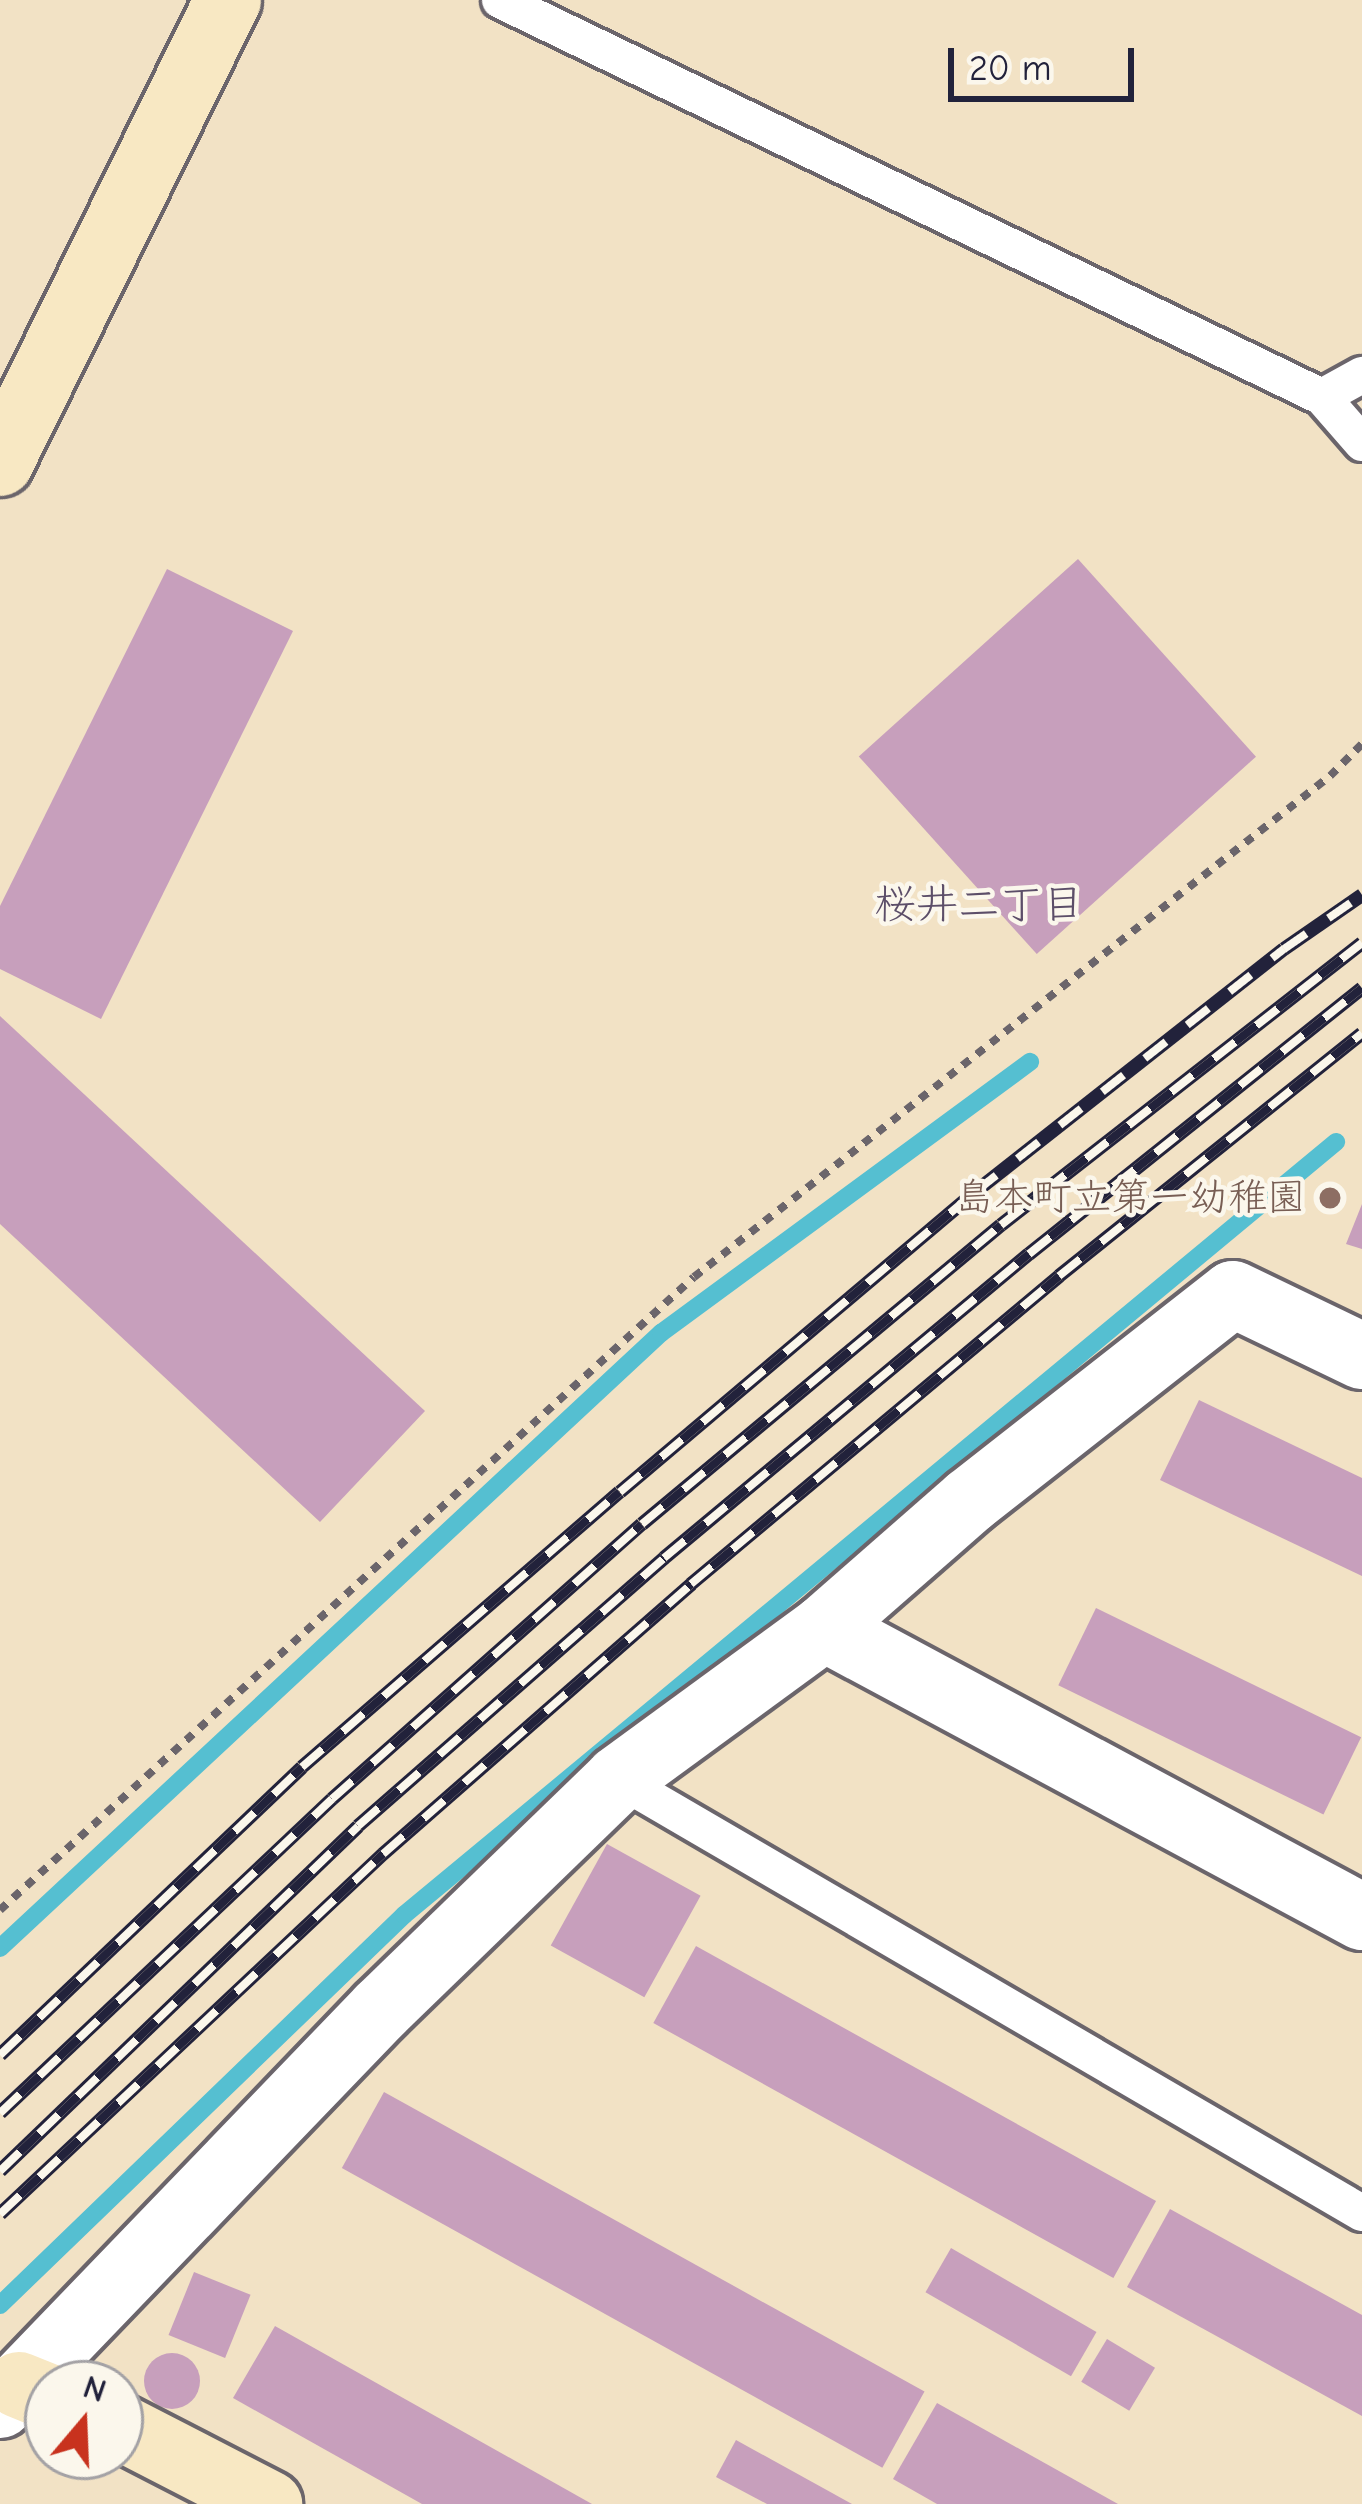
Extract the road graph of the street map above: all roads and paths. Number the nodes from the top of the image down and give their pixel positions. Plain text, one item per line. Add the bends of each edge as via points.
1 (228, 0) edge
2 (500, 0) edge
3 (1362, 375) edge
4 (1322, 397) junction
5 (8, 424) edge
6 (1362, 443) edge
7 (1362, 744) edge
8 (1362, 1356) edge
9 (824, 1628) junction
10 (617, 1780) junction
11 (0, 1910) edge
12 (1362, 1917) edge
13 (1362, 2213) edge
14 (22, 2396) edge
15 (144, 2439) edge
16 (269, 2504) edge

1 - 5 street
2 - 4 lane
3 - 4 lane
4 - 6 lane
7 - 11 path via 694,1277
8 - 9 street via 1233,1294 969,1501
9 - 10 street
9 - 12 street
10 - 13 lane
10 - 14 street via 381,2009
15 - 16 street

